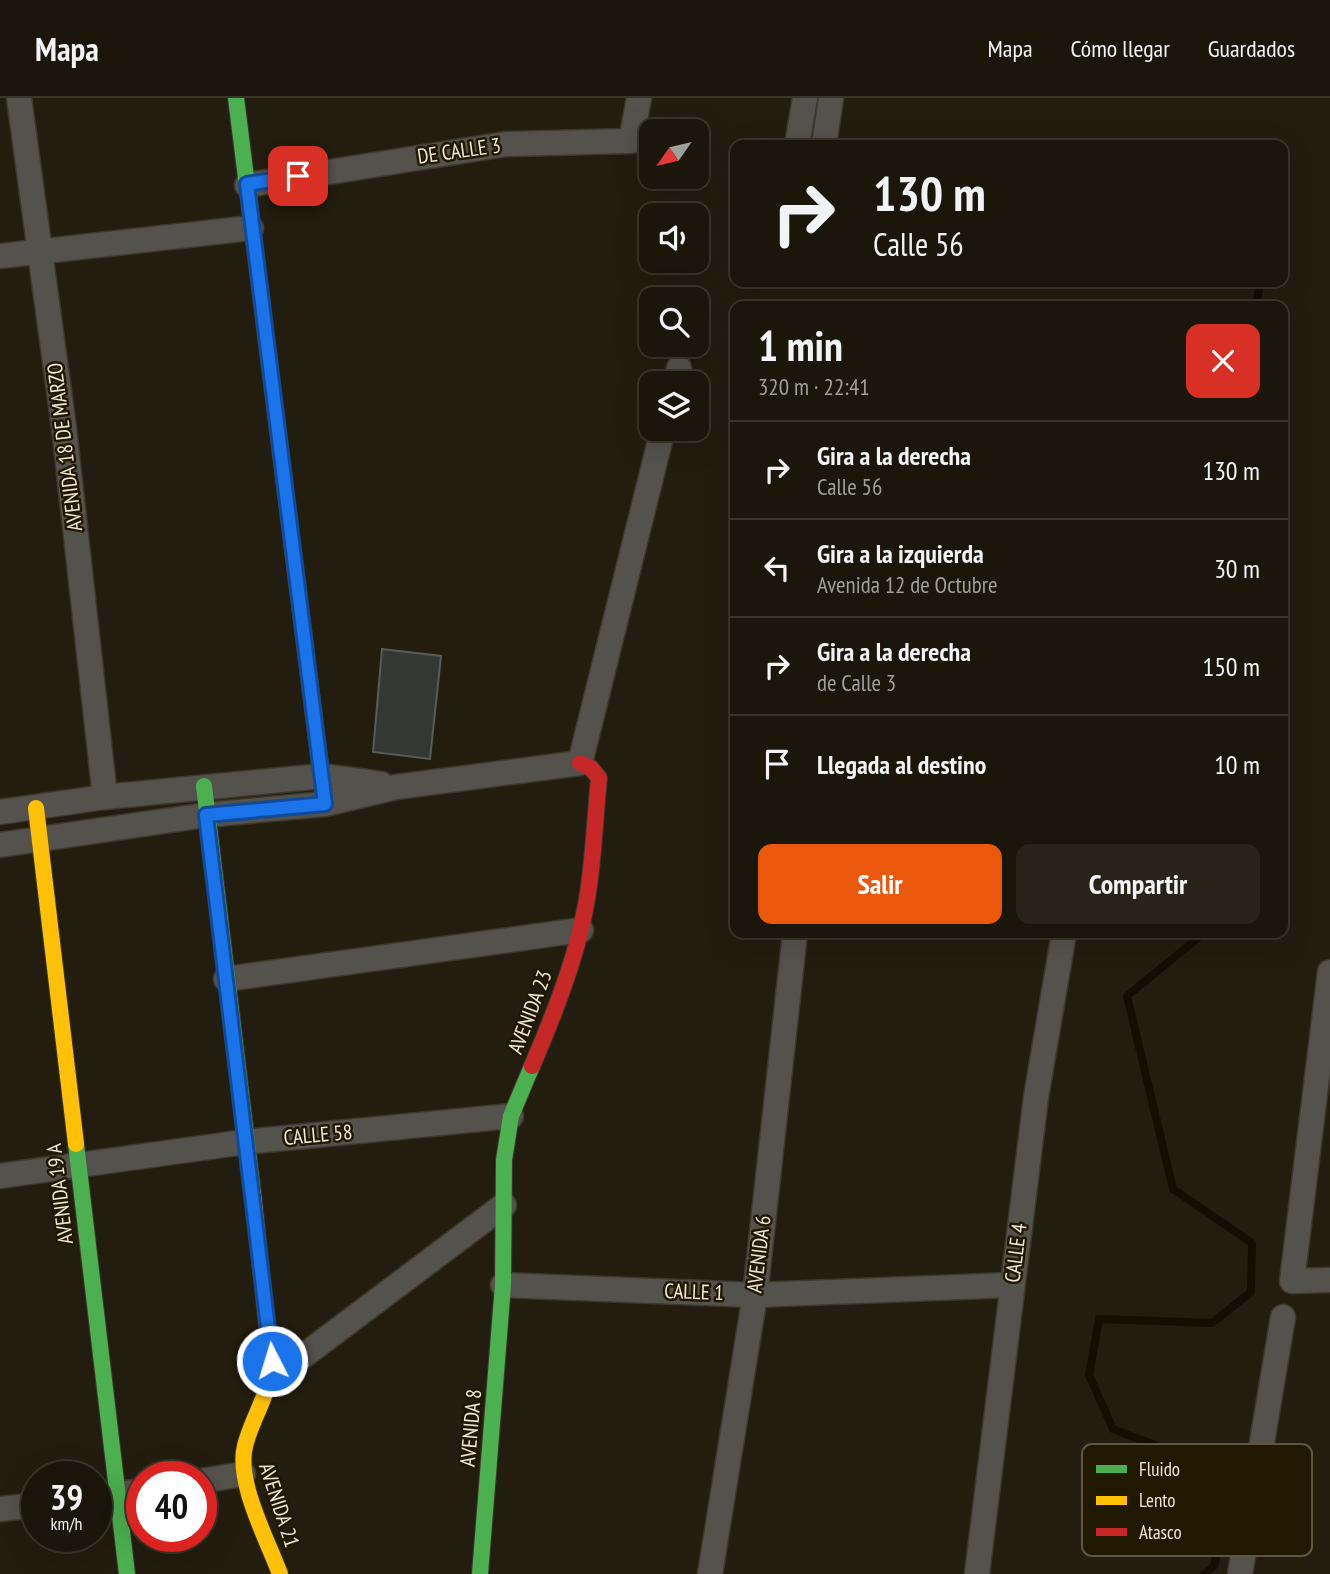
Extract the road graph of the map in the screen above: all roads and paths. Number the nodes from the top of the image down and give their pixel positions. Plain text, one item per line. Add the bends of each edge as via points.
1 (19, 98) edge
2 (236, 98) edge
3 (639, 98) edge
4 (805, 98) edge
5 (831, 98) edge
6 (798, 140) edge
7 (825, 140) edge
8 (247, 184) junction
9 (251, 228) junction
10 (41, 252) junction
11 (0, 256) edge
12 (660, 441) edge
13 (580, 763) junction
14 (321, 776) junction
15 (204, 786) junction
16 (396, 787) junction
17 (104, 797) junction
18 (325, 804) junction
19 (36, 808) junction
20 (0, 813) edge
21 (206, 815) junction
22 (40, 840) junction
23 (0, 845) edge
24 (581, 930) junction
25 (794, 938) edge
26 (1063, 938) edge
27 (1330, 972) edge
28 (226, 979) junction
29 (511, 1116) junction
30 (245, 1142) junction
31 (77, 1166) junction
32 (0, 1176) edge
33 (504, 1205) junction
34 (1330, 1280) edge
35 (1012, 1284) junction
36 (503, 1285) junction
37 (755, 1295) junction
38 (1283, 1317) dead end
39 (270, 1381) junction
40 (1262, 1444) edge
41 (243, 1474) junction
42 (217, 1478) edge
43 (119, 1494) edge
44 (21, 1507) edge
45 (0, 1509) edge
46 (1243, 1556) edge
47 (127, 1574) edge
48 (280, 1574) edge
49 (480, 1574) edge
50 (710, 1574) edge
51 (977, 1574) edge
52 (1240, 1574) edge

1 - 10 street, AVENIDA 18 DE MARZO
2 - 8 street
3 - 8 street, DE CALLE 3 via 631,141 506,144
4 - 6 street
5 - 7 street
8 - 9 street
9 - 10 street
9 - 14 street
10 - 11 street
10 - 17 street, AVENIDA 18 DE MARZO
12 - 13 street
13 - 16 street
13 - 24 street, AVENIDA 23 via 592,768 599,778
14 - 15 street
14 - 16 street
14 - 18 street
15 - 17 street
15 - 21 street, AVENIDA 21
16 - 18 street
17 - 19 street
18 - 21 street
19 - 20 street
19 - 22 street, AVENIDA 19 A
21 - 22 street
21 - 28 street, AVENIDA 21
22 - 23 street
22 - 31 street, AVENIDA 19 A
24 - 28 street
24 - 29 street, AVENIDA 23 via 550,1024
25 - 37 street, AVENIDA 6
26 - 35 street, CALLE 4 via 1036,1097
27 - 34 street via 1292,1280
28 - 30 street, AVENIDA 21
29 - 30 street, CALLE 58
29 - 33 street, AVENIDA 23 via 504,1160
30 - 31 street, CALLE 58
30 - 39 street, AVENIDA 21 via 271,1340
31 - 32 street, CALLE 58
31 - 43 street, AVENIDA 19 A
33 - 36 street, AVENIDA 23
33 - 39 street
35 - 37 street, CALLE 1
35 - 51 street, CALLE 4
36 - 37 street, CALLE 1
36 - 49 street, AVENIDA 8
37 - 50 street, AVENIDA 6
38 - 40 street
39 - 41 street, AVENIDA 21 via 245,1438
41 - 42 street
41 - 48 street, AVENIDA 21
43 - 47 street, AVENIDA 19 A
44 - 45 street
46 - 52 street

